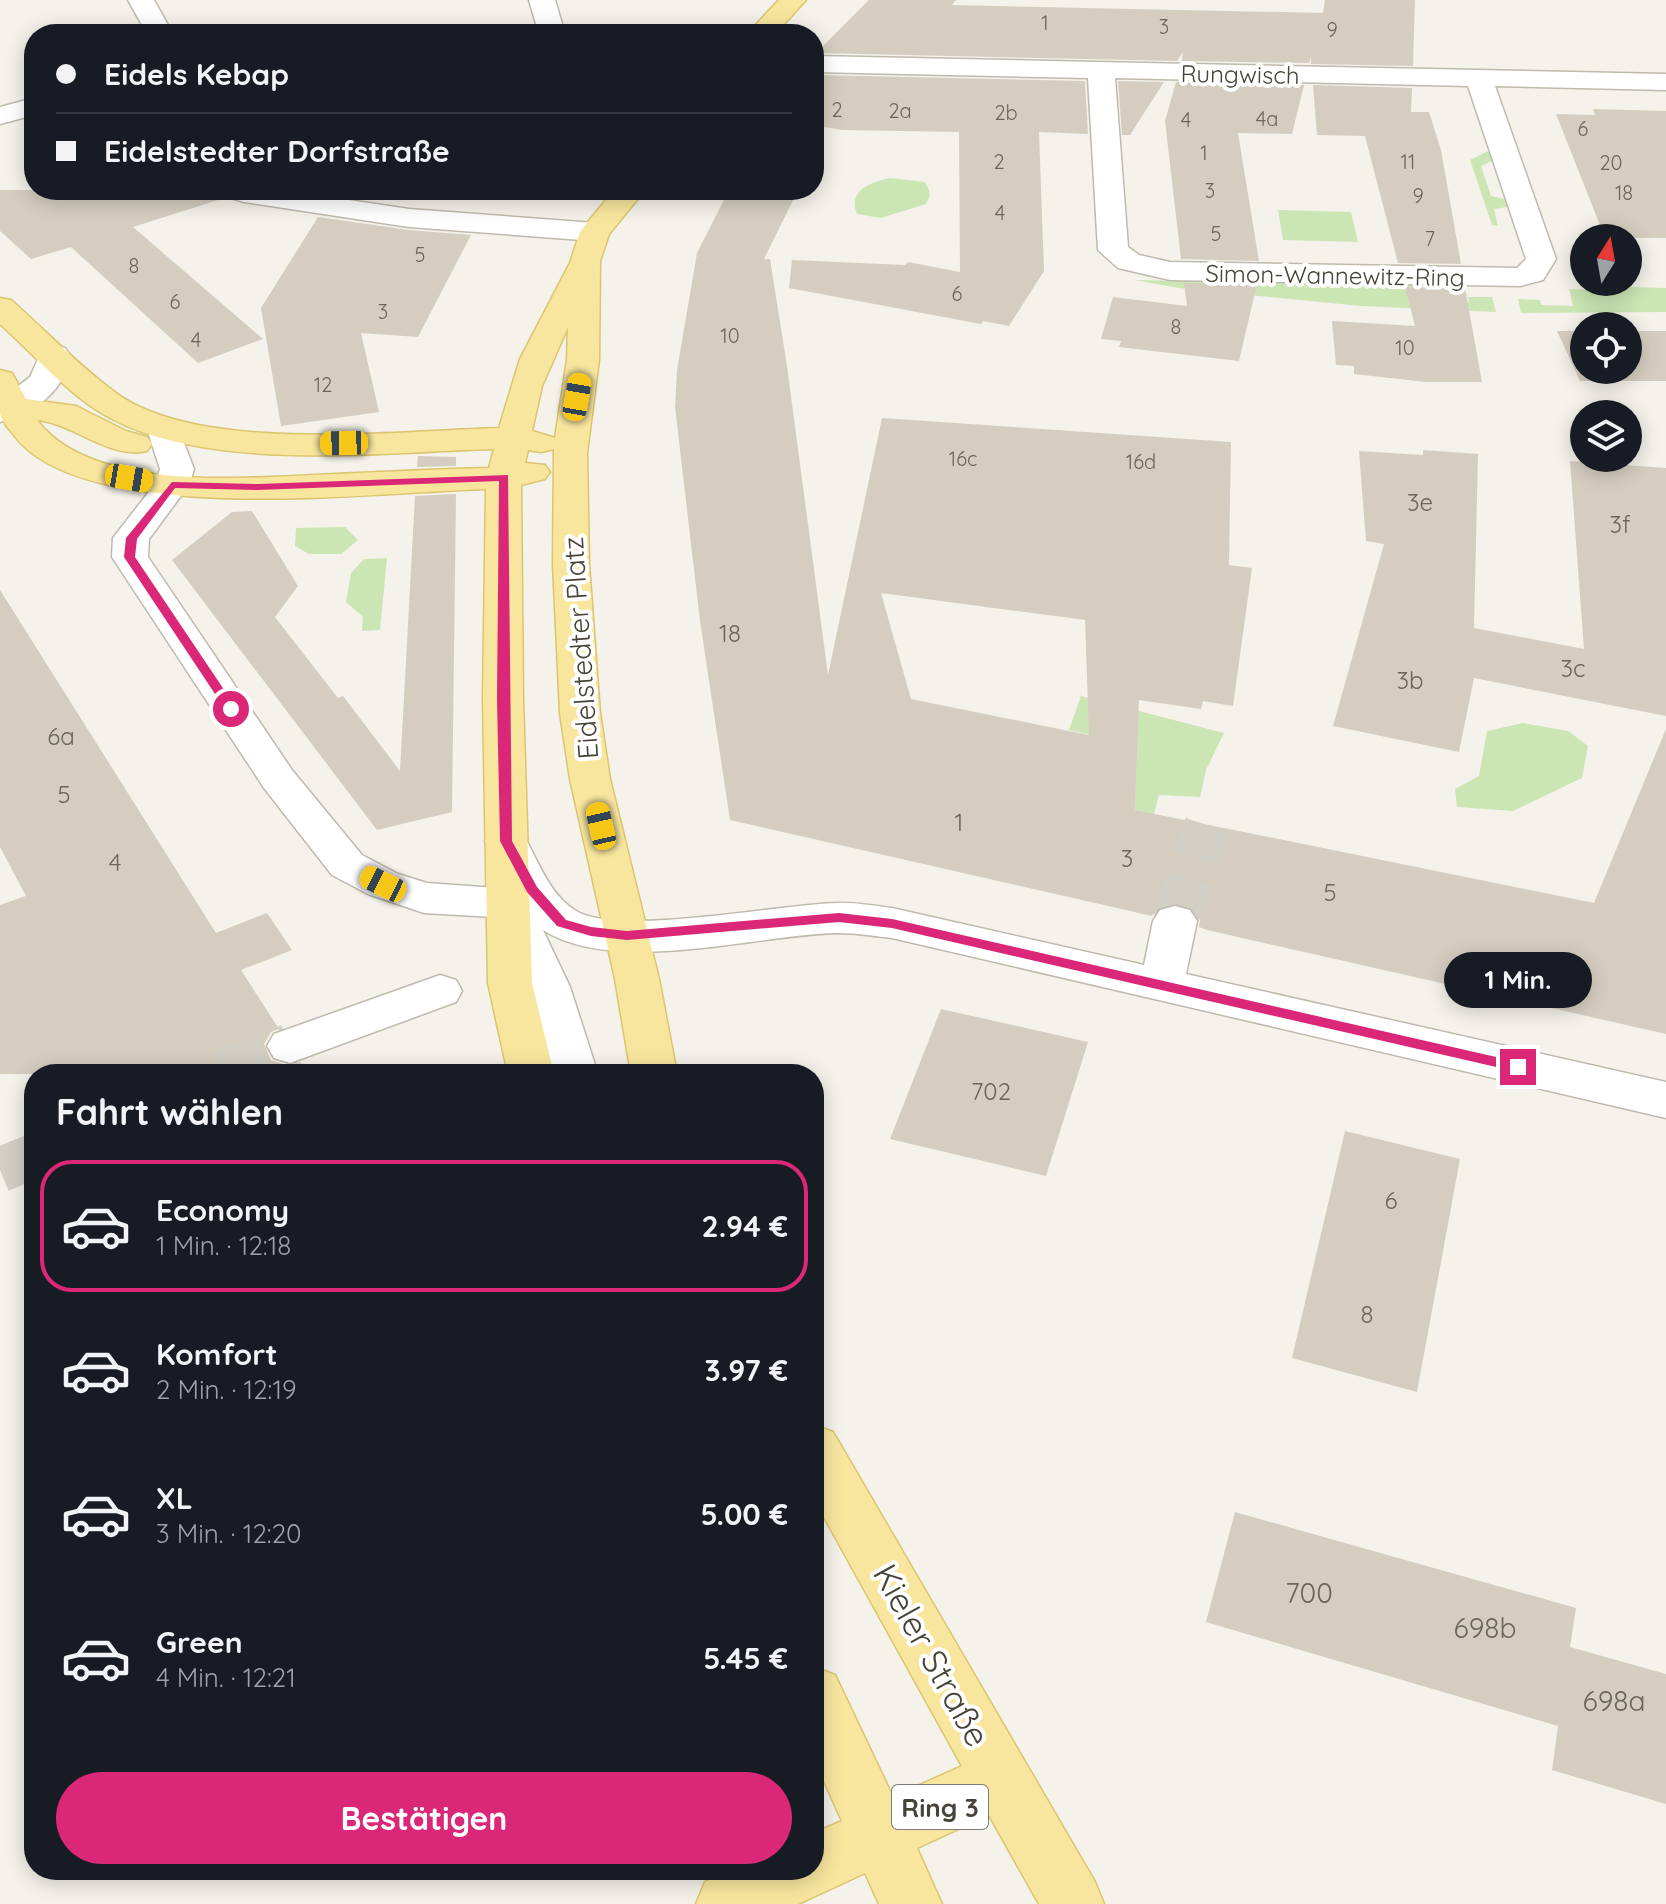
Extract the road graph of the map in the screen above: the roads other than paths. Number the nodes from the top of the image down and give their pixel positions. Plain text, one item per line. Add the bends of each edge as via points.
1 (141, 0) edge
2 (542, 0) edge
3 (793, 0) edge
4 (154, 24) edge
5 (549, 24) edge
6 (770, 24) edge
7 (824, 64) edge
8 (1101, 71) junction
9 (1479, 79) junction
10 (1666, 82) edge
11 (24, 109) edge
12 (0, 116) edge
13 (290, 200) edge
14 (587, 200) edge
15 (623, 200) edge
16 (590, 246) junction
17 (0, 307) edge
18 (54, 355) junction
19 (4, 400) edge
20 (513, 438) junction
21 (570, 453) junction
22 (170, 456) junction
23 (504, 478) junction
24 (506, 841) junction
25 (508, 903) junction
26 (1175, 921) tunnel mouth
27 (627, 936) junction
28 (1162, 985) junction
29 (440, 991) dead end
30 (290, 1046) tunnel mouth
31 (529, 1064) edge
32 (572, 1064) edge
33 (652, 1064) edge
34 (1666, 1100) edge
35 (824, 1466) edge
36 (824, 1716) edge
37 (1002, 1778) junction
38 (879, 1835) junction
39 (824, 1860) edge
40 (781, 1880) edge
41 (727, 1904) edge
42 (911, 1904) edge
43 (1073, 1904) edge

1 - 4 street
2 - 5 street
3 - 6 main road
7 - 8 street, Rungwisch
8 - 9 street, Rungwisch
8 - 9 street, Simon-Wannewitz-Ring via 1092,122 1113,250 1129,262 1170,271 1520,277 1532,273 1541,259
9 - 10 street, Rungwisch
11 - 12 street
13 - 16 street
14 - 16 main road, Eidelstedter Platz
15 - 16 main road
16 - 20 main road via 536,359
16 - 21 main road, Eidelstedter Platz
17 - 18 main road
18 - 19 street via 46,378
18 - 22 main road via 105,401 138,419
19 - 22 main road via 50,451 111,474
20 - 21 main road
20 - 22 main road
20 - 23 main road
21 - 23 main road via 538,471
21 - 27 main road, Eidelstedter Platz via 580,713
22 - 23 main road via 258,487
22 - 25 street via 131,538 130,557 278,779 347,865 383,884 438,901
23 - 24 main road
24 - 25 main road
24 - 27 street via 532,889 562,923
25 - 31 main road via 510,983
25 - 32 street via 548,987
26 - 28 street
27 - 28 street via 839,918 892,923
27 - 33 main road
28 - 34 street
29 - 30 street
35 - 37 main road, Kieler Straße
36 - 38 main road
37 - 38 main road, Ring 3
37 - 43 main road, Kieler Straße
38 - 39 main road, Ring 3
38 - 42 main road
40 - 41 main road

